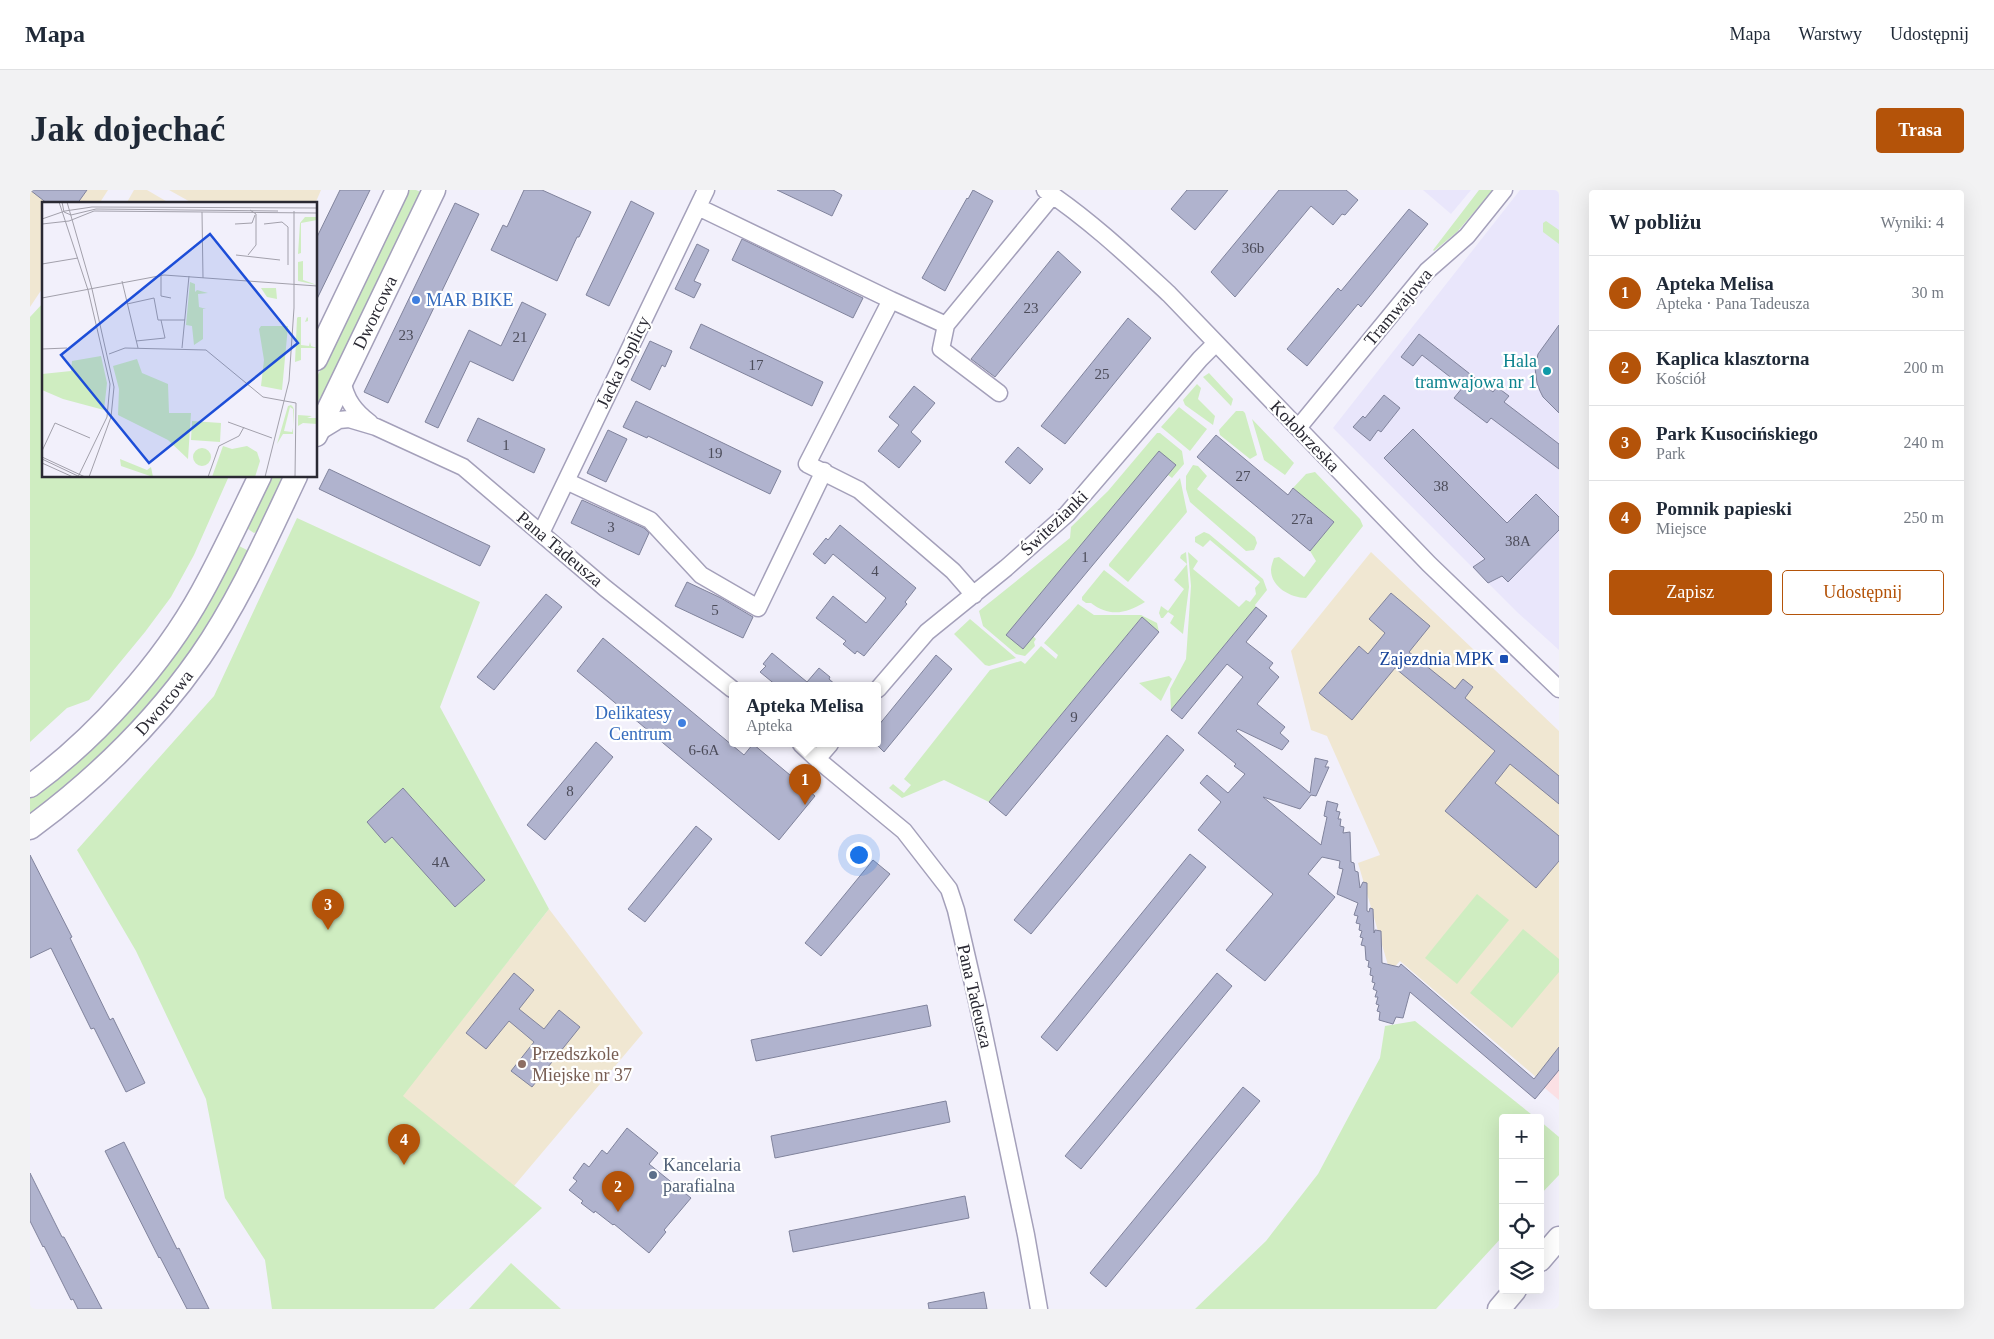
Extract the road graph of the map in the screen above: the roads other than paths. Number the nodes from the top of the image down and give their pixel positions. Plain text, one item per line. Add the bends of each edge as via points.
1 (397, 190) edge
2 (434, 190) edge
3 (706, 190) edge
4 (1504, 190) edge
5 (1049, 193) edge
6 (698, 207) junction
7 (891, 300) junction
8 (946, 325) junction
9 (1216, 343) junction
10 (318, 355) edge
11 (342, 380) junction
12 (999, 393) dead end
13 (376, 427) junction
14 (1298, 428) junction
15 (318, 430) edge
16 (318, 433) edge
17 (824, 472) junction
18 (259, 478) edge
19 (295, 478) edge
20 (566, 480) junction
21 (232, 532) junction
22 (541, 533) junction
23 (262, 548) junction
24 (974, 595) junction
25 (881, 686) edge
26 (729, 687) edge
27 (1559, 689) edge
28 (804, 747) edge
29 (827, 747) edge
30 (817, 759) junction
31 (30, 786) edge
32 (30, 828) edge
33 (1559, 1238) edge
34 (1544, 1255) edge
35 (1512, 1294) edge
36 (1039, 1309) edge
37 (1500, 1309) edge

1 - 10 street, Dworcowa
2 - 11 street, Dworcowa
3 - 6 street, Jacka Soplicy
4 - 14 street, Tramwajowa via 1467,236 1427,271
5 - 8 street
5 - 9 street, Kołobrzeska via 1126,255
6 - 7 street
6 - 20 street, Jacka Soplicy
7 - 8 street
7 - 17 street via 807,464
8 - 12 street via 941,349
9 - 14 street, Kołobrzeska
9 - 24 street, Świtezianki via 1067,514
11 - 13 street, Pana Tadeusza via 349,403
11 - 15 street, Dworcowa
13 - 16 street, Pana Tadeusza via 349,419 339,420
13 - 22 street, Pana Tadeusza via 463,467
14 - 27 street, Kołobrzeska via 1429,564
17 - 20 street via 758,608 701,576 650,520
17 - 24 street via 860,490 953,571
18 - 21 street, Dworcowa
19 - 23 street, Dworcowa
20 - 22 street, Jacka Soplicy
21 - 23 street
21 - 31 street, Dworcowa via 202,592 126,698 85,739
22 - 26 street, Pana Tadeusza
23 - 32 street, Dworcowa via 200,656 155,714 97,775
24 - 25 street, Świtezianki via 927,632
28 - 30 street, Pana Tadeusza
29 - 30 street
30 - 36 street, Pana Tadeusza via 904,831 949,889 977,1001
33 - 34 street
35 - 37 street

